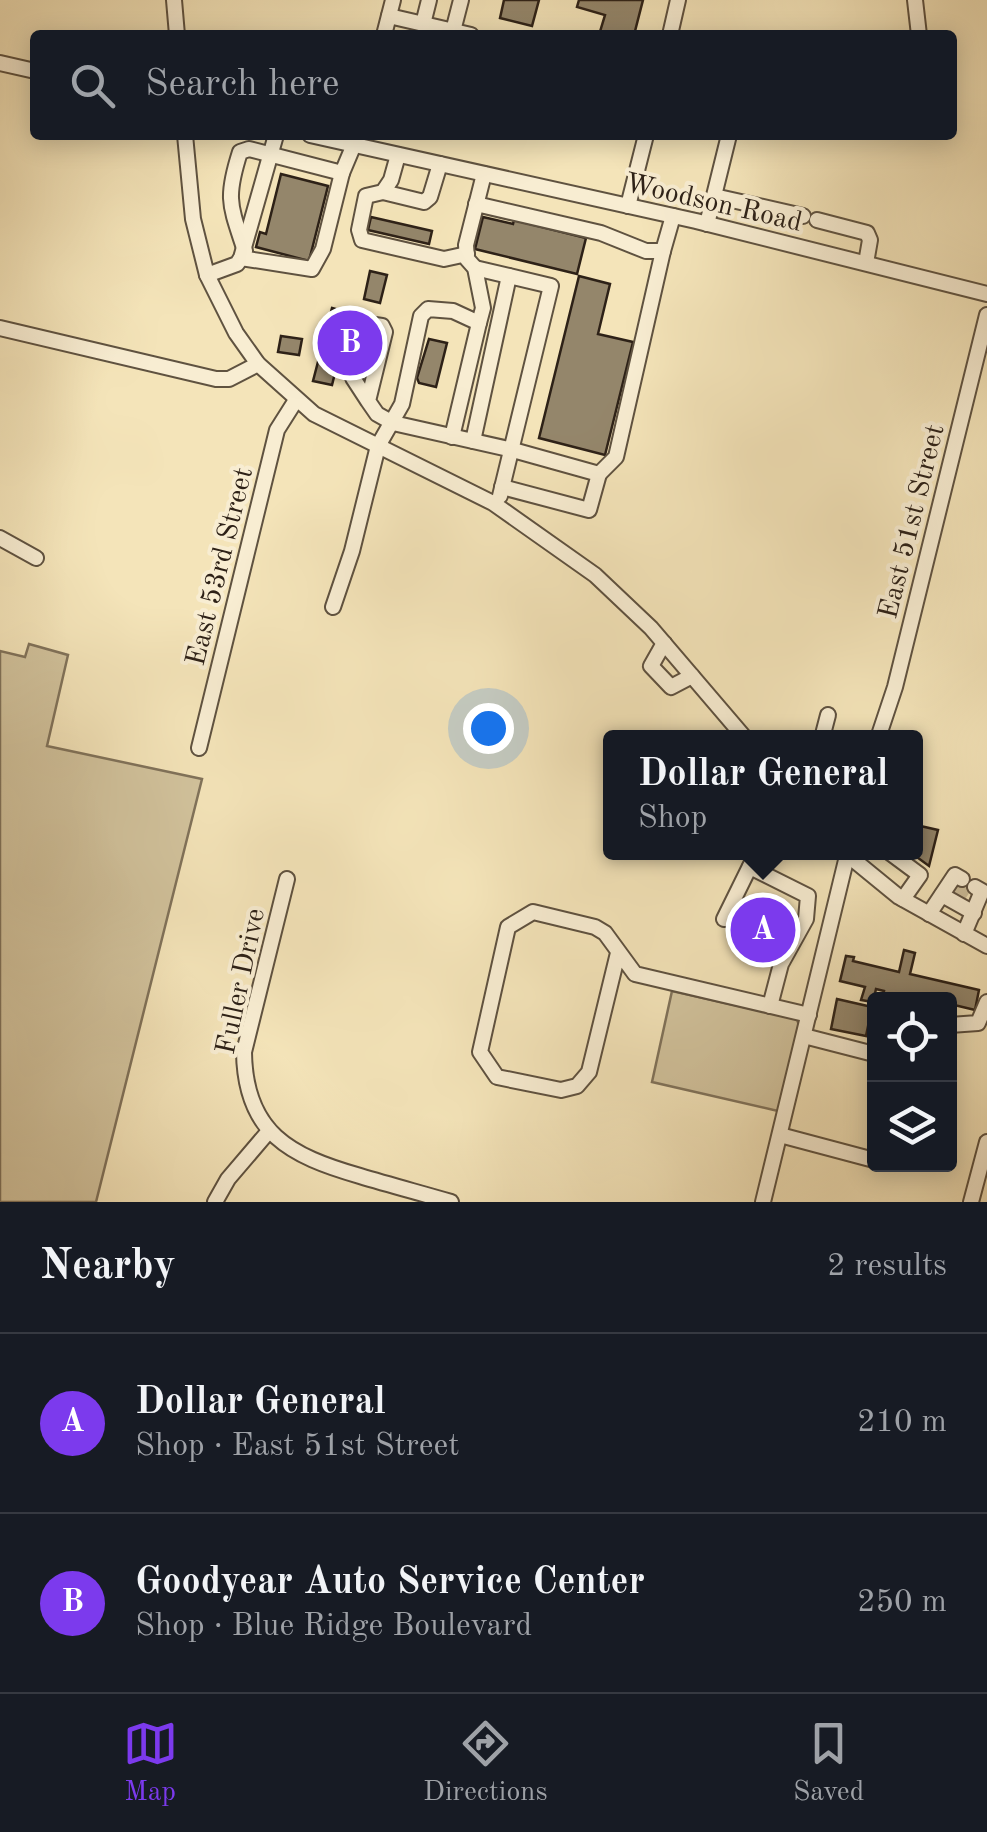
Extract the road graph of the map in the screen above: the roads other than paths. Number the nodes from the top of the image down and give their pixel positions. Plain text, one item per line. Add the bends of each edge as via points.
1 (174, 0) edge
2 (394, 0) edge
3 (429, 0) edge
4 (462, 0) edge
5 (678, 0) edge
6 (915, 0) edge
7 (389, 16) junction
8 (423, 24) junction
9 (176, 30) edge
10 (385, 30) edge
11 (449, 30) edge
12 (453, 30) edge
13 (671, 30) edge
14 (919, 30) edge
15 (0, 63) edge
16 (30, 70) edge
17 (185, 140) edge
18 (275, 140) edge
19 (356, 140) edge
20 (645, 140) edge
21 (727, 140) edge
22 (271, 154) junction
23 (398, 155) junction
24 (440, 164) junction
25 (342, 172) junction
26 (484, 174) junction
27 (383, 192) junction
28 (714, 196) junction
29 (476, 204) junction
30 (628, 206) junction
31 (673, 216) junction
32 (707, 224) junction
33 (663, 251) junction
34 (467, 254) junction
35 (243, 255) junction
36 (866, 263) junction
37 (475, 268) junction
38 (207, 276) junction
39 (509, 276) junction
40 (987, 294) edge
41 (987, 315) edge
42 (479, 323) junction
43 (0, 328) edge
44 (258, 364) junction
45 (980, 373) edge
46 (296, 400) junction
47 (368, 401) junction
48 (393, 424) junction
49 (452, 437) junction
50 (472, 441) junction
51 (378, 446) junction
52 (513, 450) junction
53 (598, 474) junction
54 (502, 488) junction
55 (497, 506) junction
56 (0, 538) edge
57 (36, 558) dead end
58 (333, 608) dead end
59 (664, 643) junction
60 (692, 676) junction
61 (828, 715) dead end
62 (738, 730) edge
63 (824, 730) edge
64 (881, 730) edge
65 (199, 748) dead end
66 (754, 860) edge
67 (845, 860) edge
68 (853, 860) edge
69 (889, 860) edge
70 (900, 860) edge
71 (287, 879) dead end
72 (877, 880) junction
73 (903, 899) junction
74 (930, 914) junction
75 (724, 918) dead end
76 (964, 934) junction
77 (987, 946) edge
78 (618, 953) junction
79 (987, 1002) edge
80 (770, 1006) junction
81 (809, 1014) junction
82 (957, 1024) edge
83 (804, 1036) junction
84 (867, 1052) edge
85 (268, 1131) junction
86 (780, 1135) junction
87 (987, 1142) edge
88 (867, 1158) edge
89 (982, 1183) edge
90 (422, 1198) edge
91 (215, 1202) edge
92 (451, 1202) edge
93 (763, 1202) edge
94 (971, 1202) edge

1 - 9 street
2 - 7 street
3 - 8 street
4 - 12 street
5 - 13 street
6 - 14 street
7 - 8 street
7 - 10 street
8 - 11 street
15 - 16 street
17 - 38 street via 192,219
18 - 22 street
19 - 23 street, Woodson Road
19 - 25 street
20 - 30 street
21 - 28 street
22 - 25 street
22 - 35 street
22 - 35 street via 240,152 228,189
23 - 24 street, Woodson Road
23 - 27 street
24 - 26 street, Woodson Road
24 - 27 street via 424,202
25 - 35 street via 324,249 312,270
26 - 29 street
26 - 30 street, Woodson Road
27 - 34 street via 366,196 362,240 444,258
28 - 32 street
28 - 36 street via 867,234
29 - 33 street via 601,233 646,252
29 - 34 street
30 - 31 street, Woodson Road
31 - 32 street, Woodson Road
31 - 33 street
32 - 36 street, Woodson Road
33 - 53 street via 616,457
34 - 37 street
35 - 38 street via 238,264
36 - 40 street, Woodson Road
37 - 39 street
37 - 42 street via 483,308
38 - 44 street
39 - 50 street
39 - 52 street via 551,286
41 - 45 street, East 51st Street
42 - 48 street via 453,311 428,309 421,316
42 - 49 street
43 - 44 street via 216,379
44 - 46 street
45 - 64 street, East 51st Street
46 - 51 street
46 - 65 street, East 53rd Street via 277,430
47 - 47 street via 386,332 375,323 368,324 353,378
47 - 48 street
48 - 49 street
48 - 51 street
49 - 50 street
50 - 52 street
51 - 55 street
51 - 58 street
52 - 53 street
52 - 54 street
53 - 54 street via 589,510
54 - 55 street
55 - 59 street via 595,575
56 - 57 street
59 - 60 street
59 - 60 street via 651,666 671,688
60 - 62 street
61 - 63 street
66 - 75 street
66 - 80 street via 808,896 806,919 781,964
67 - 81 street
68 - 72 street
69 - 72 street
70 - 73 street via 920,876
71 - 85 street, Fuller Drive via 244,1052 250,1096
72 - 73 street
73 - 74 street
74 - 76 street
74 - 76 street via 964,892
76 - 77 street
78 - 78 street via 595,927 532,912 508,928 480,1052 497,1077 562,1090 578,1086 588,1072
78 - 80 street via 635,974
79 - 82 street via 978,1023
80 - 81 street
81 - 83 street
83 - 84 street
83 - 86 street
85 - 90 street via 316,1163
85 - 91 street
86 - 88 street
86 - 93 street
87 - 89 street
89 - 94 street
90 - 92 street

